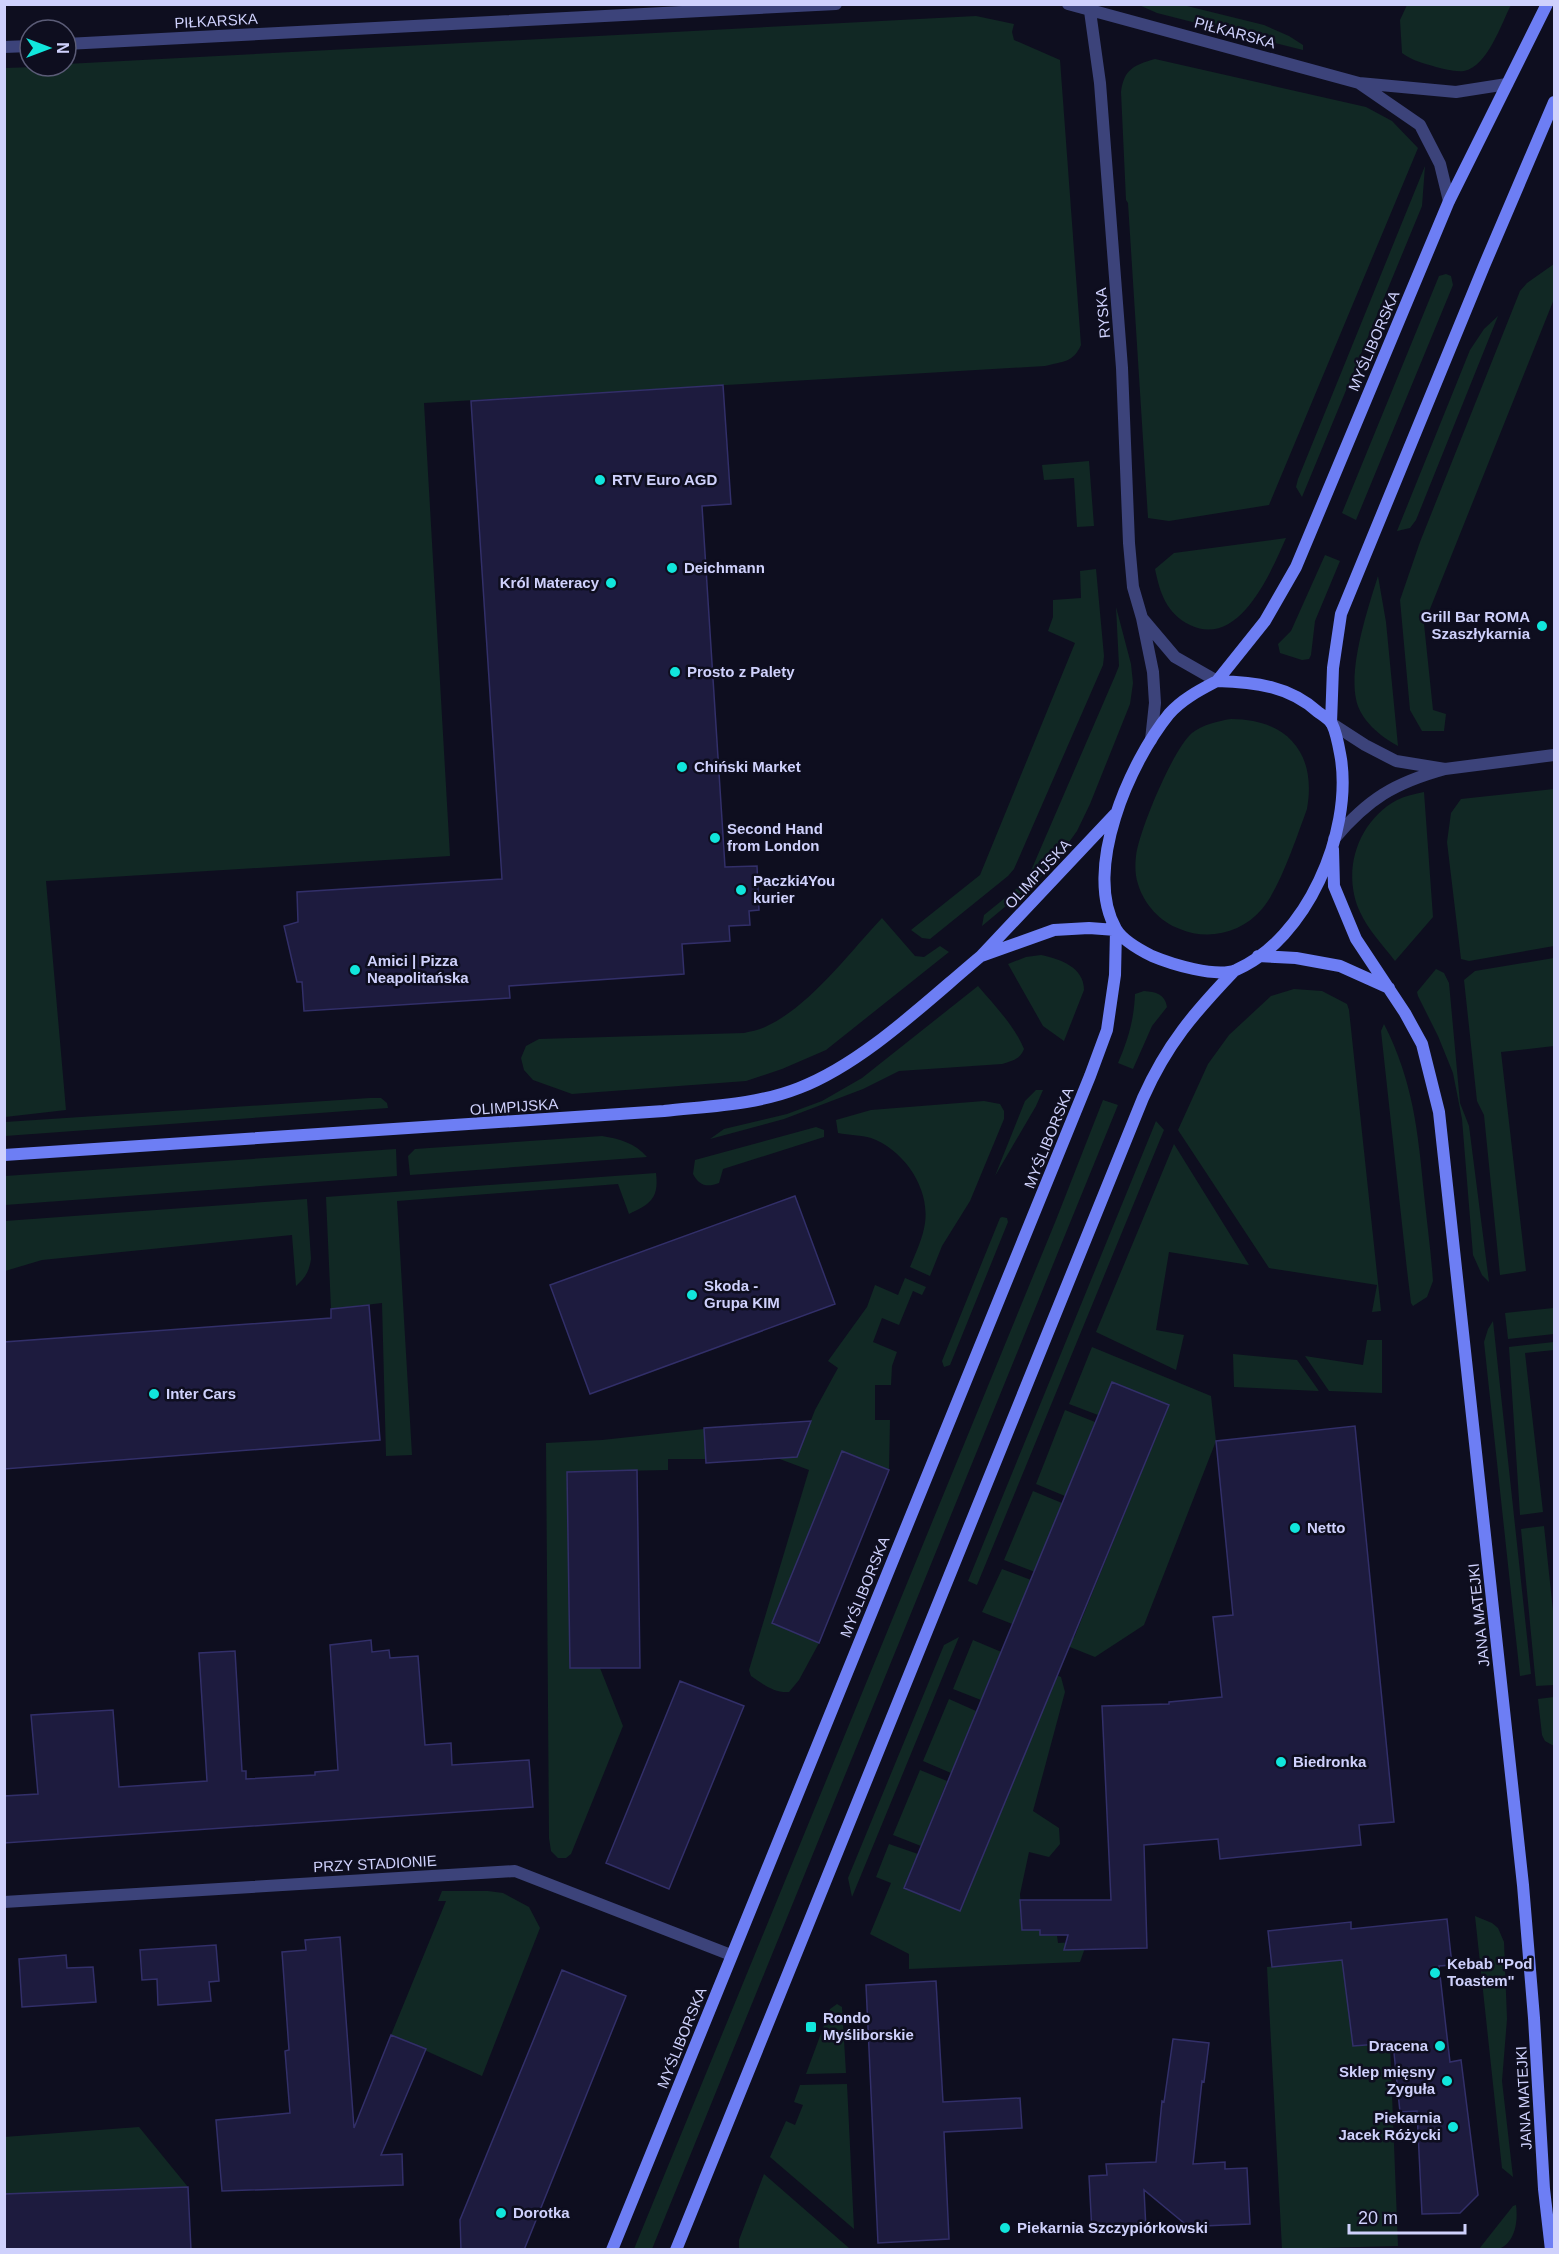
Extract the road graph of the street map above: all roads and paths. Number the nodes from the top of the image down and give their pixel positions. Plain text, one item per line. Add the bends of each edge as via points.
1 (836, 4) edge
2 (1068, 4) edge
3 (1547, 4) edge
4 (1090, 7) edge
5 (78, 43) edge
6 (1359, 83) junction
7 (1507, 84) junction
8 (1554, 102) edge
9 (1449, 201) junction
10 (1142, 618) junction
11 (1217, 681) junction
12 (1331, 723) junction
13 (1151, 740) junction
14 (1554, 755) edge
15 (1445, 769) junction
16 (1116, 813) junction
17 (1334, 844) junction
18 (1116, 930) junction
19 (981, 956) junction
20 (1258, 956) junction
21 (1234, 971) junction
22 (1390, 989) junction
23 (4, 1155) edge
24 (4, 1902) edge
25 (731, 1955) junction
26 (612, 2250) edge
27 (676, 2250) edge
28 (1551, 2250) edge

1 - 5 street, PIŁKARSKA
2 - 4 street, PIŁKARSKA
3 - 7 main road, MYŚLIBORSKA
4 - 6 street, PIŁKARSKA
4 - 10 street, RYSKA via 1100,83 1122,368 1129,543 1133,587
6 - 7 street, PIŁKARSKA via 1456,92
6 - 9 street, PIŁKARSKA via 1420,125 1440,164
7 - 9 main road, MYŚLIBORSKA
8 - 12 main road via 1341,614 1333,668
9 - 11 main road, MYŚLIBORSKA via 1296,567 1265,621
10 - 11 street, RYSKA via 1174,657
10 - 13 street, RYSKA via 1153,672
11 - 12 main road via 1248,681 1282,688 1308,702
11 - 13 main road via 1192,694 1170,713
12 - 15 street via 1396,761
12 - 17 main road via 1344,781
13 - 16 main road
14 - 15 street
15 - 17 street via 1418,776 1380,794 1353,818
16 - 18 main road via 1104,883
16 - 19 main road, OLIMPIJSKA
17 - 20 main road via 1295,921 1271,948
17 - 22 main road, JANA MATEJKI via 1334,886 1356,939
18 - 19 main road, OLIMPIJSKA via 1054,930
18 - 21 main road via 1138,950 1171,964
18 - 25 main road, MYŚLIBORSKA via 1107,1030 1090,1076
19 - 23 main road, OLIMPIJSKA via 846,1063 806,1085 771,1097 664,1111
20 - 21 main road
20 - 22 main road via 1340,966
21 - 27 main road via 1197,1010 1157,1065
22 - 28 main road, JANA MATEJKI via 1422,1044 1439,1112 1524,1885
24 - 25 street, PRZY STADIONIE via 515,1871
25 - 26 main road, MYŚLIBORSKA

